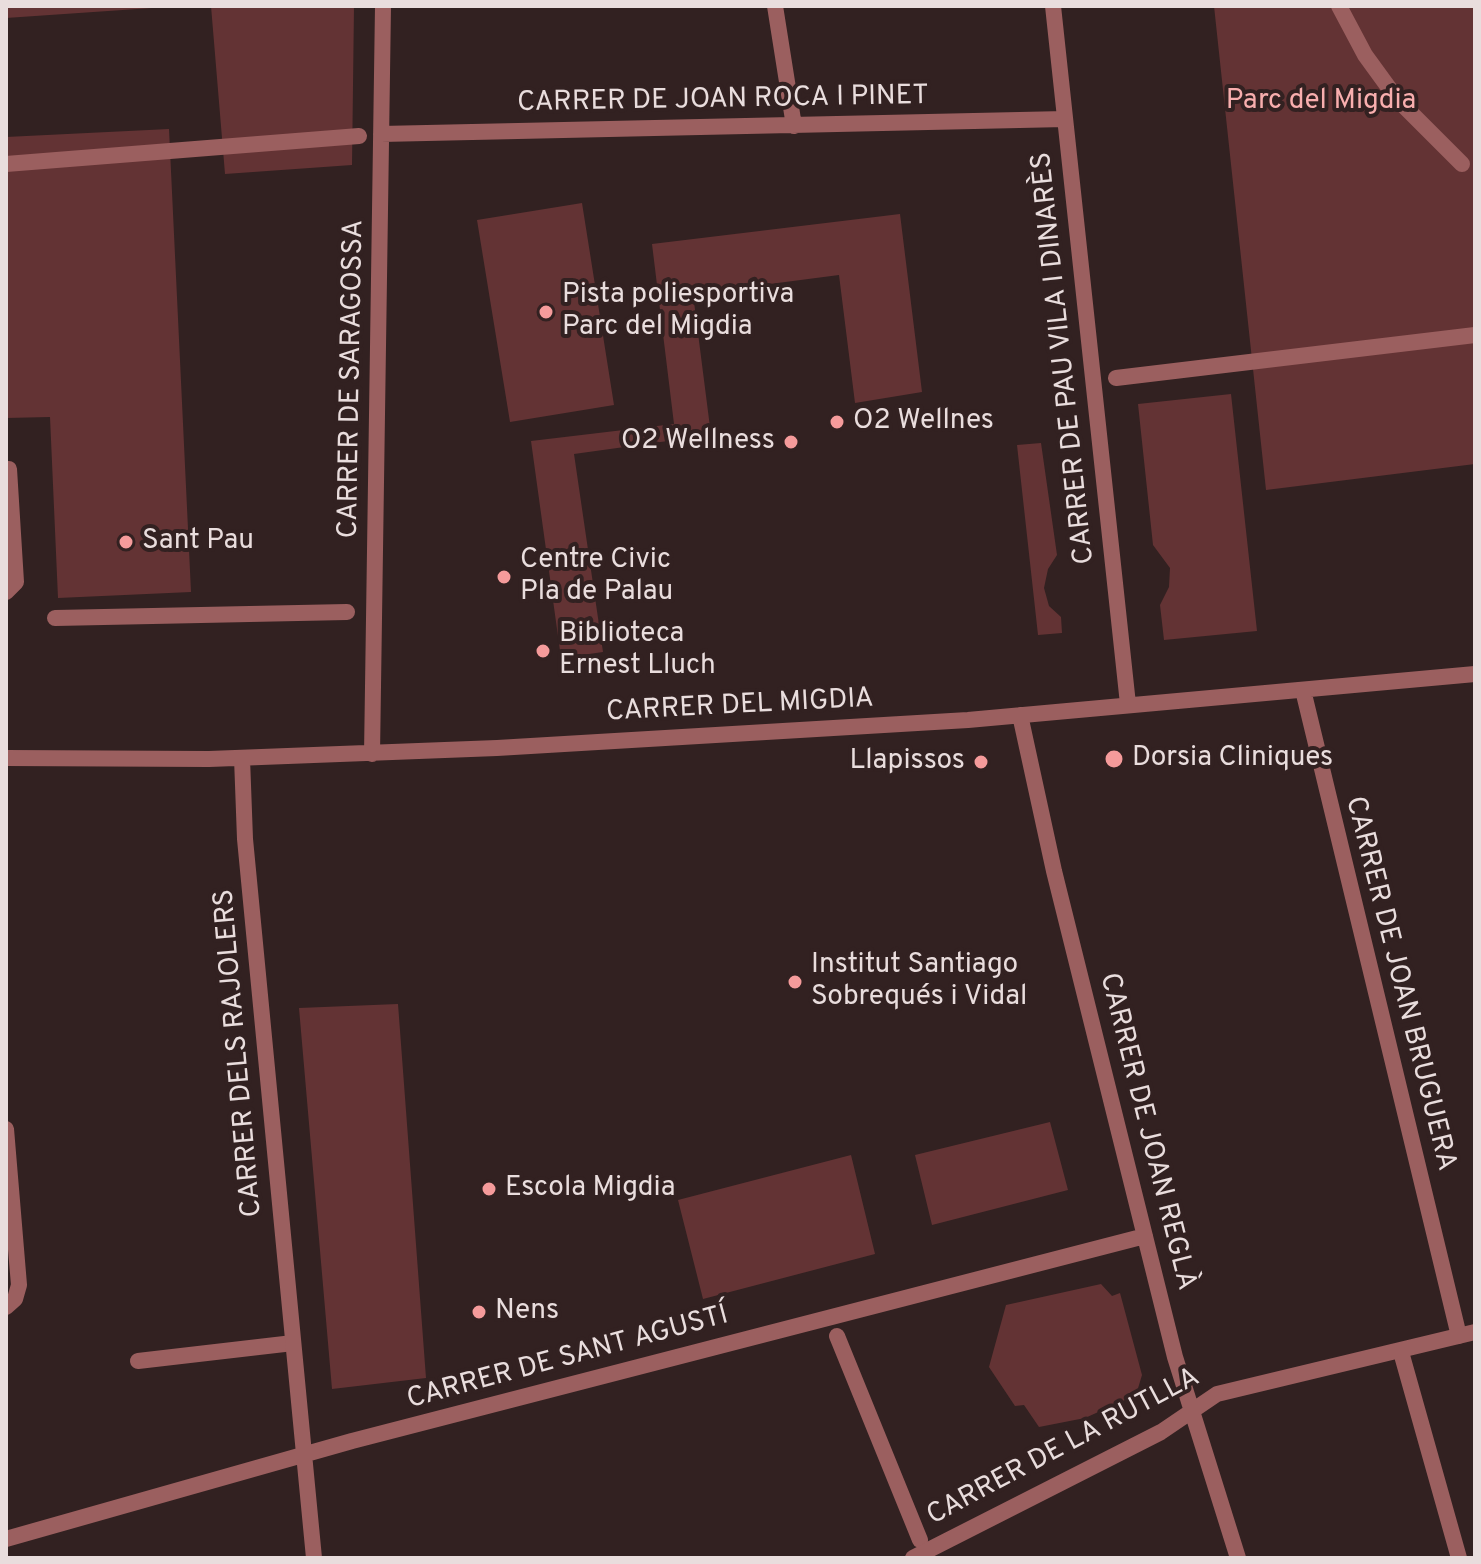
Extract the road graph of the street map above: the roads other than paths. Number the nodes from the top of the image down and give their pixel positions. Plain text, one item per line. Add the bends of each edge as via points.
1 (383, 6) edge
2 (775, 6) edge
3 (1053, 6) edge
4 (1339, 6) edge
5 (1065, 119) junction
6 (794, 126) junction
7 (381, 134) junction
8 (359, 136) dead end
9 (6, 164) edge
10 (1462, 164) dead end
11 (1475, 335) edge
12 (1116, 378) dead end
13 (9, 469) dead end
14 (6, 592) edge
15 (347, 612) dead end
16 (55, 618) dead end
17 (1475, 674) edge
18 (1303, 690) junction
19 (1128, 704) junction
20 (1020, 715) junction
21 (372, 754) junction
22 (6, 758) edge
23 (242, 758) junction
24 (6, 1129) edge
25 (1145, 1236) junction
26 (6, 1307) edge
27 (1467, 1334) edge
28 (837, 1336) dead end
29 (293, 1343) junction
30 (1401, 1352) junction
31 (138, 1361) dead end
32 (1192, 1411) junction
33 (304, 1456) junction
34 (6, 1539) edge
35 (922, 1552) edge
36 (314, 1558) edge
37 (1238, 1558) edge
38 (1459, 1558) edge

1 - 7 street, CARRER DE SARAGOSSA
2 - 6 street
3 - 5 street, CARRER DE PAU VILA I DINARÈS
4 - 10 street via 1397,99
5 - 6 street, CARRER DE JOAN ROCA I PINET
5 - 19 street, CARRER DE PAU VILA I DINARÈS
6 - 7 street, CARRER DE JOAN ROCA I PINET
7 - 21 street, CARRER DE SARAGOSSA
8 - 9 street
11 - 12 street
13 - 14 street via 16,582
15 - 16 street
17 - 18 street, CARRER DEL MIGDIA
18 - 19 street, CARRER DEL MIGDIA
18 - 27 street, CARRER DE JOAN BRUGUERA
19 - 20 street, CARRER DEL MIGDIA
20 - 21 street, CARRER DEL MIGDIA
20 - 25 street, CARRER DE JOAN REGLÀ
21 - 23 street, CARRER DEL MIGDIA
22 - 23 street, CARRER DEL MIGDIA
23 - 29 street, CARRER DELS RAJOLERS via 245,839
24 - 26 street via 19,1285
25 - 32 street, CARRER DE JOAN REGLÀ
25 - 33 street, CARRER DE SANT AGUSTÍ
27 - 30 street, CARRER DE LA RUTLLA
28 - 35 street
29 - 31 street
29 - 33 street, CARRER DELS RAJOLERS
30 - 32 street, CARRER DE LA RUTLLA via 1217,1394
30 - 38 street
32 - 35 street, CARRER DE LA RUTLLA via 1161,1432
32 - 37 street, CARRER DE JOAN REGLÀ
33 - 34 street, CARRER DE SANT AGUSTÍ
33 - 36 street, CARRER DELS RAJOLERS

